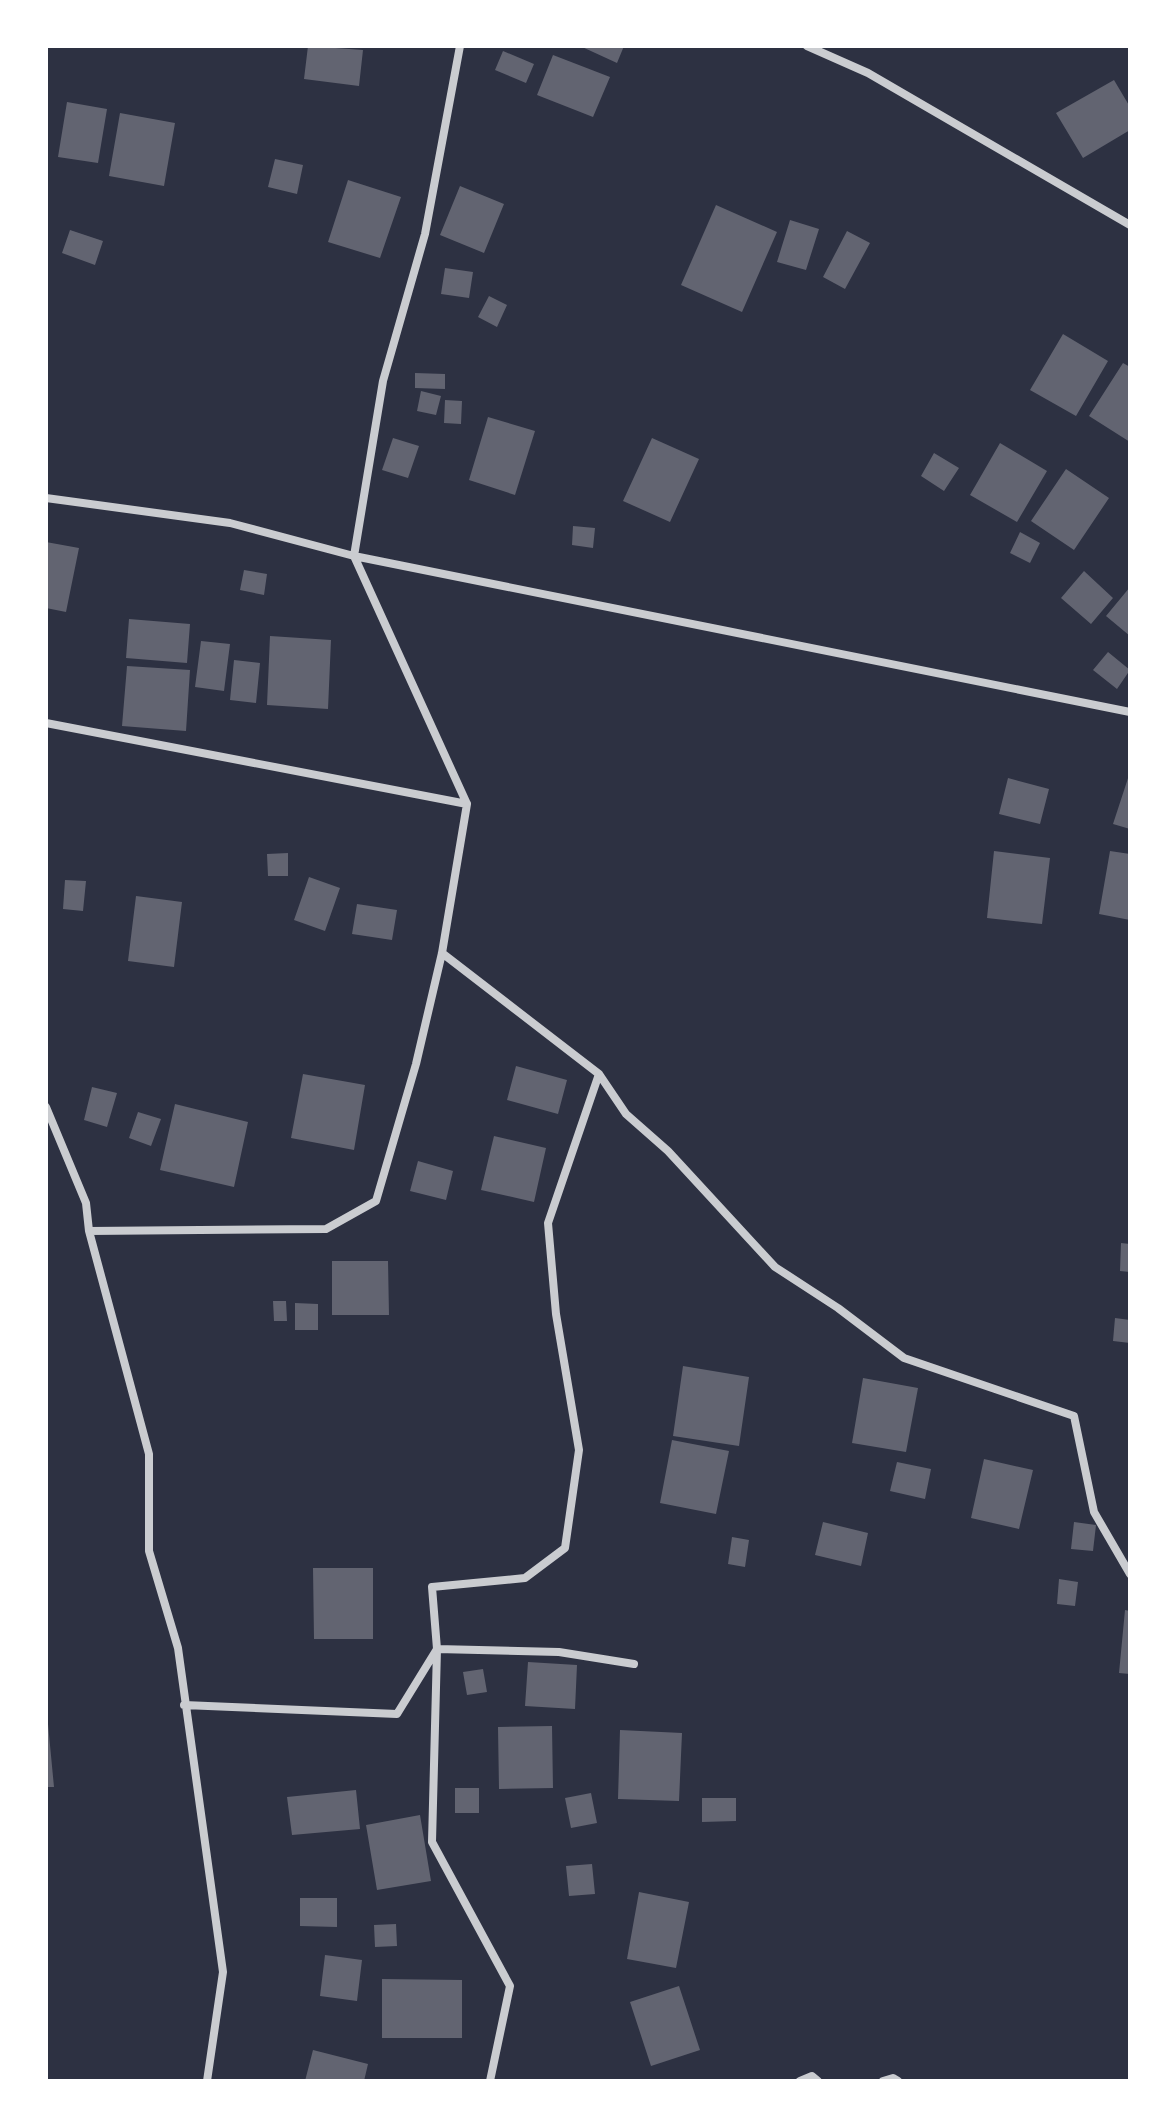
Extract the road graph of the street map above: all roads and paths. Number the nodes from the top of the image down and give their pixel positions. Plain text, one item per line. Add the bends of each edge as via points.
1 (460, 46) edge
2 (807, 46) edge
3 (1130, 225) edge
4 (46, 498) edge
5 (354, 556) junction
6 (1130, 712) edge
7 (46, 723) edge
8 (467, 804) junction
9 (442, 953) junction
10 (599, 1074) junction
11 (46, 1107) edge
12 (89, 1231) junction
13 (1130, 1574) edge
14 (437, 1649) junction
15 (634, 1664) dead end
16 (184, 1705) junction
17 (207, 2081) edge
18 (490, 2081) edge
19 (800, 2081) edge
20 (818, 2081) edge
21 (883, 2081) edge
22 (898, 2081) edge

1 - 5 street via 425,234 383,381
2 - 3 street via 868,73
4 - 5 street via 230,523
5 - 6 street
5 - 8 street
7 - 8 street
8 - 9 street
9 - 10 street
9 - 12 street via 376,1201 326,1229
10 - 13 street via 626,1114 668,1151 775,1267 904,1358 1074,1416 1094,1512
10 - 14 street via 548,1223 556,1314 579,1450 565,1548 525,1578 432,1587
11 - 12 street via 86,1203
12 - 16 street via 149,1454 149,1551 178,1648
14 - 15 street via 559,1652
14 - 16 street via 397,1714
14 - 18 street via 432,1842 510,1986
16 - 17 street via 223,1972
19 - 20 street via 812,2076
21 - 22 street

